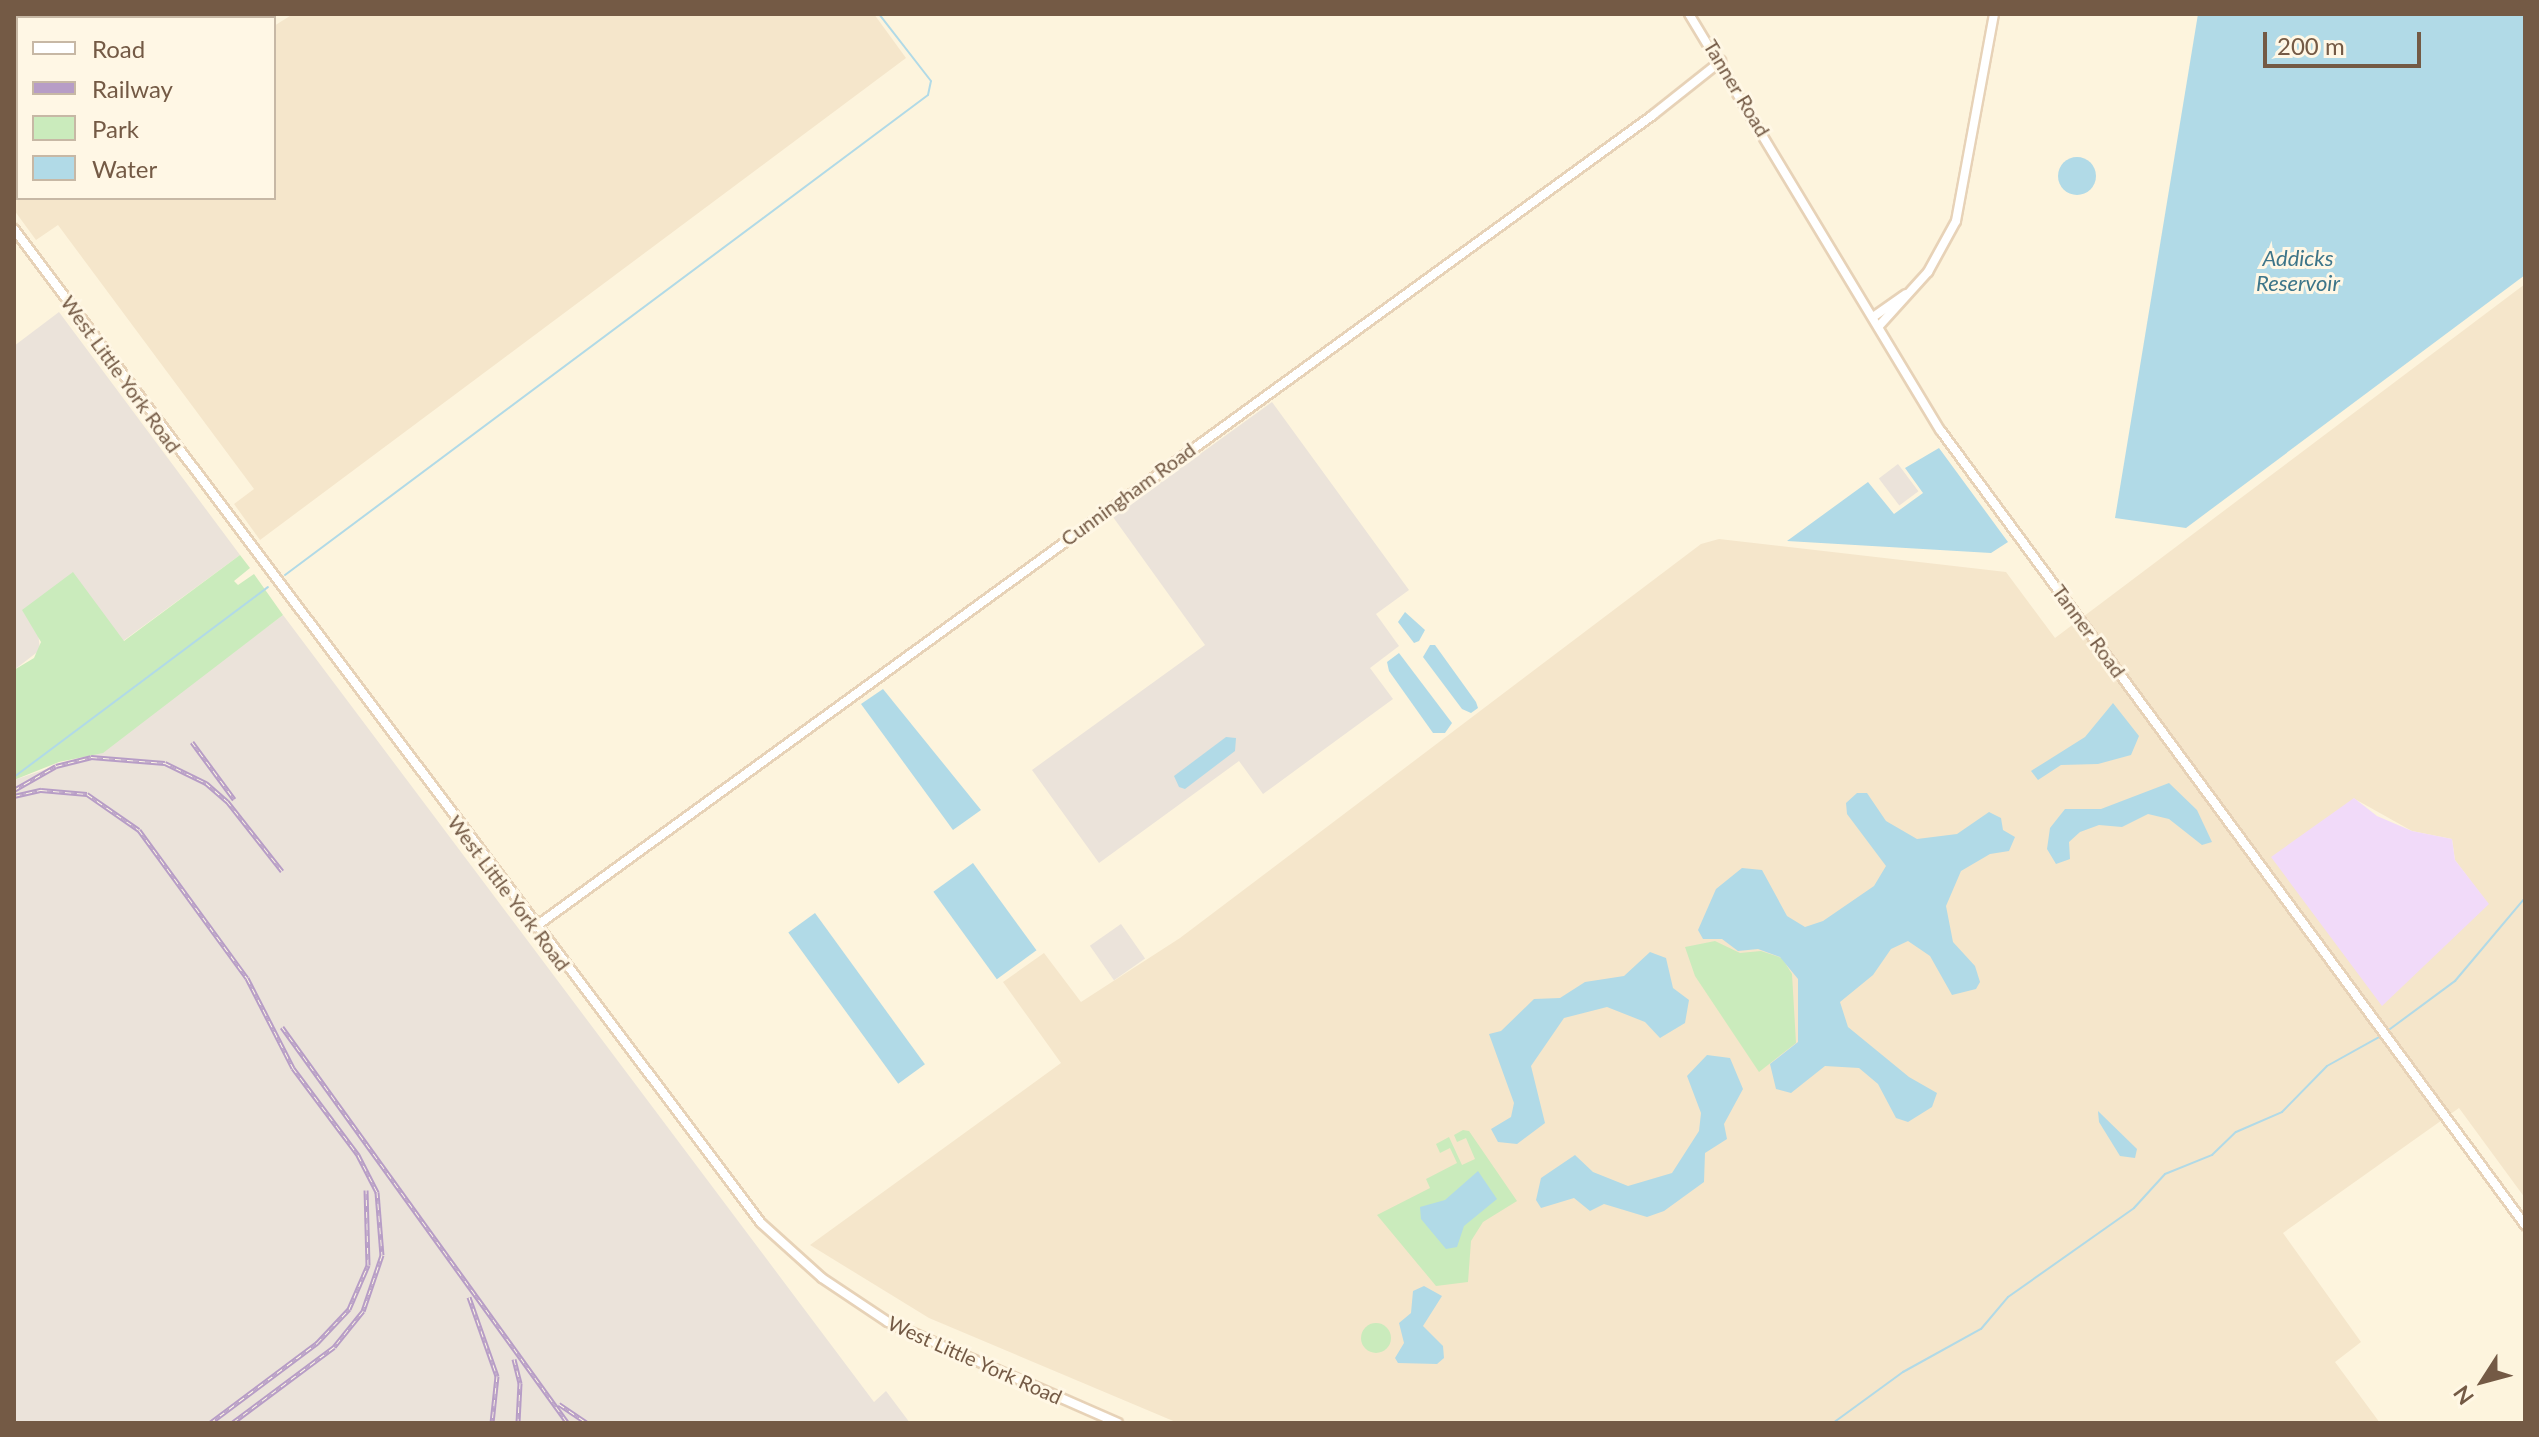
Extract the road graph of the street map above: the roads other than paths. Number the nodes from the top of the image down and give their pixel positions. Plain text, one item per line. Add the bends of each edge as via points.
1 (1689, 14) edge
2 (1994, 14) edge
3 (1721, 61) junction
4 (14, 229) edge
5 (1916, 286) junction
6 (1873, 317) junction
7 (1879, 326) junction
8 (535, 927) junction
9 (2525, 1225) edge
10 (1118, 1423) edge

1 - 3 main road, Tanner Road
2 - 5 main road via 1962,201 1949,239
3 - 6 main road, Tanner Road
3 - 8 main road, Cunningham Road
4 - 8 main road, West Little York Road
5 - 6 main road
5 - 7 main road
6 - 7 main road, Tanner Road
7 - 9 main road, Tanner Road via 1945,436
8 - 10 main road, West Little York Road via 731,1188 810,1268 899,1327

